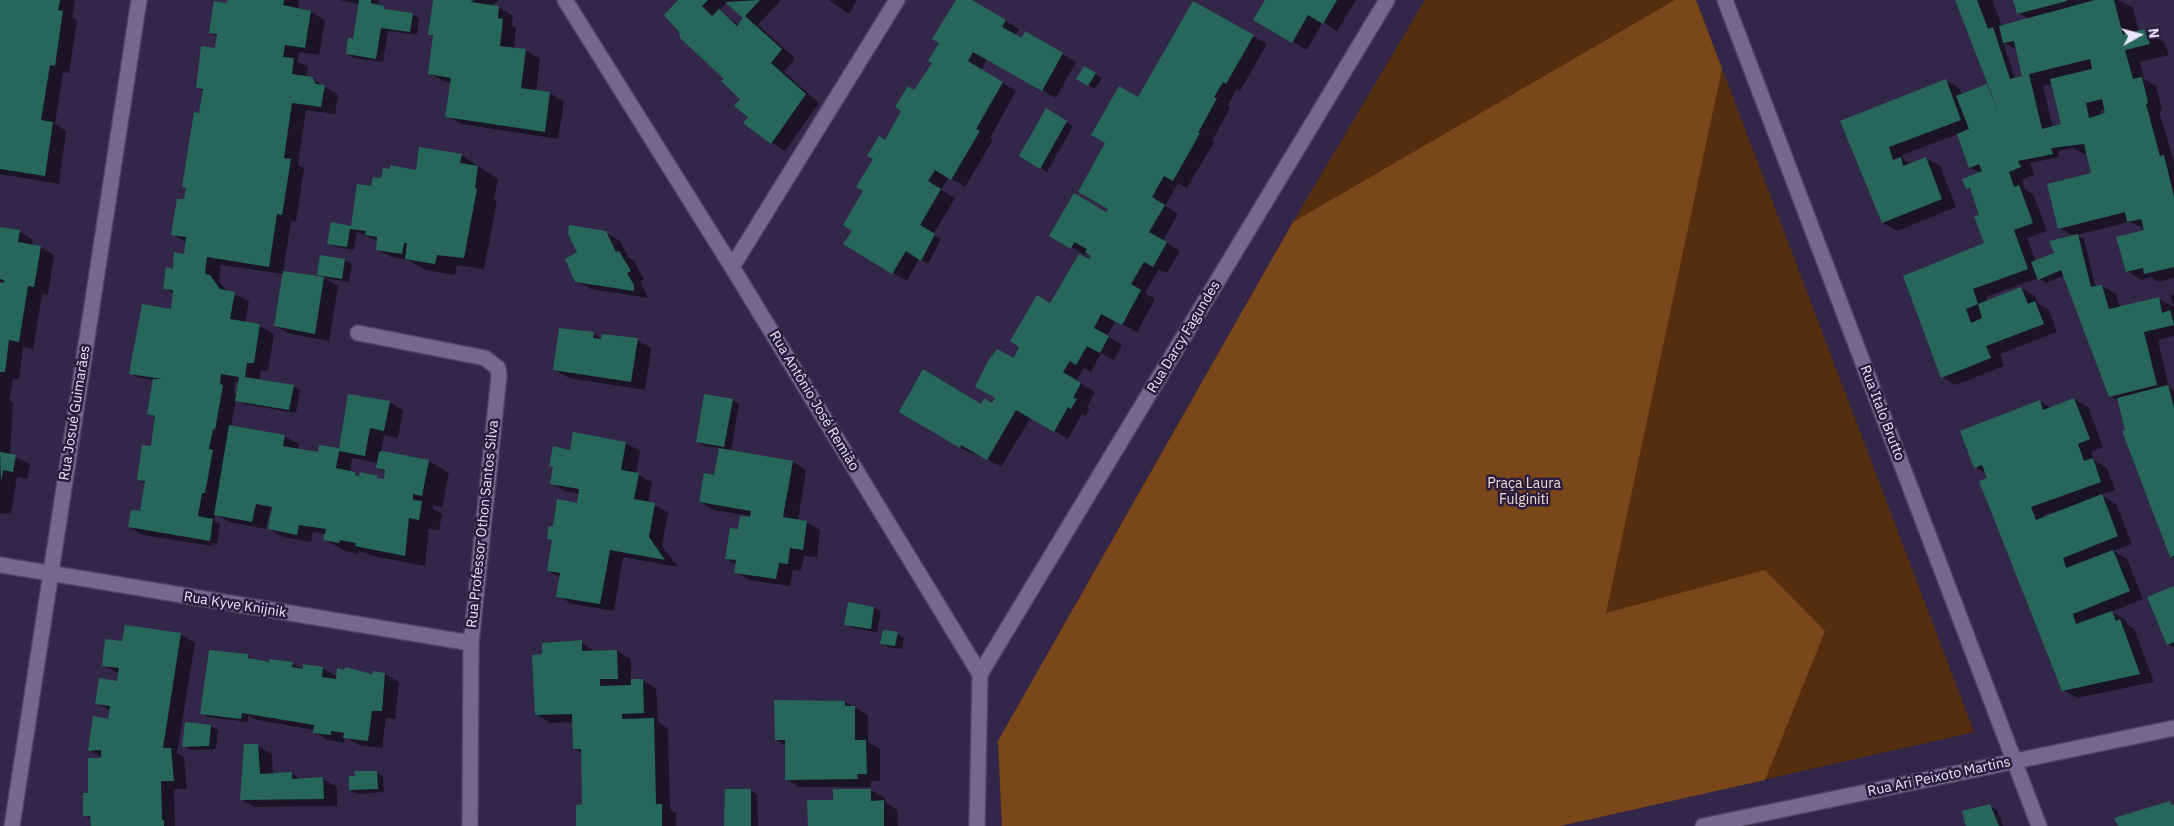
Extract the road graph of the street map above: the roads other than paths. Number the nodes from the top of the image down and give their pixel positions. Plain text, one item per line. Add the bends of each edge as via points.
1 (139, 0) edge
2 (565, 0) edge
3 (897, 0) edge
4 (1387, 0) edge
5 (1725, 0) edge
6 (732, 267) junction
7 (358, 333) dead end
8 (0, 564) edge
9 (51, 574) junction
10 (471, 643) junction
11 (980, 674) junction
12 (2174, 728) edge
13 (2014, 761) junction
14 (12, 826) edge
15 (470, 826) edge
16 (977, 826) edge
17 (1703, 826) edge
18 (2039, 826) edge

1 - 9 street, Rua Josué Guimarães
2 - 6 street, Rua Antônio José Remião
3 - 6 street
4 - 11 street, Rua Darcy Fagundes
5 - 13 street, Rua Italo Brutto
6 - 11 street, Rua Antônio José Remião
7 - 10 street, Rua Professor Othon Santos Silva via 485,358 498,368
8 - 9 street, Rua Kyve Knijnik
9 - 10 street, Rua Kyve Knijnik
9 - 14 street, Rua Josué Guimarães
10 - 15 street, Rua Professor Othon Santos Silva
11 - 16 street
12 - 13 street, Rua Ari Peixoto Martins
13 - 17 street, Rua Ari Peixoto Martins
13 - 18 street, Rua Italo Brutto

